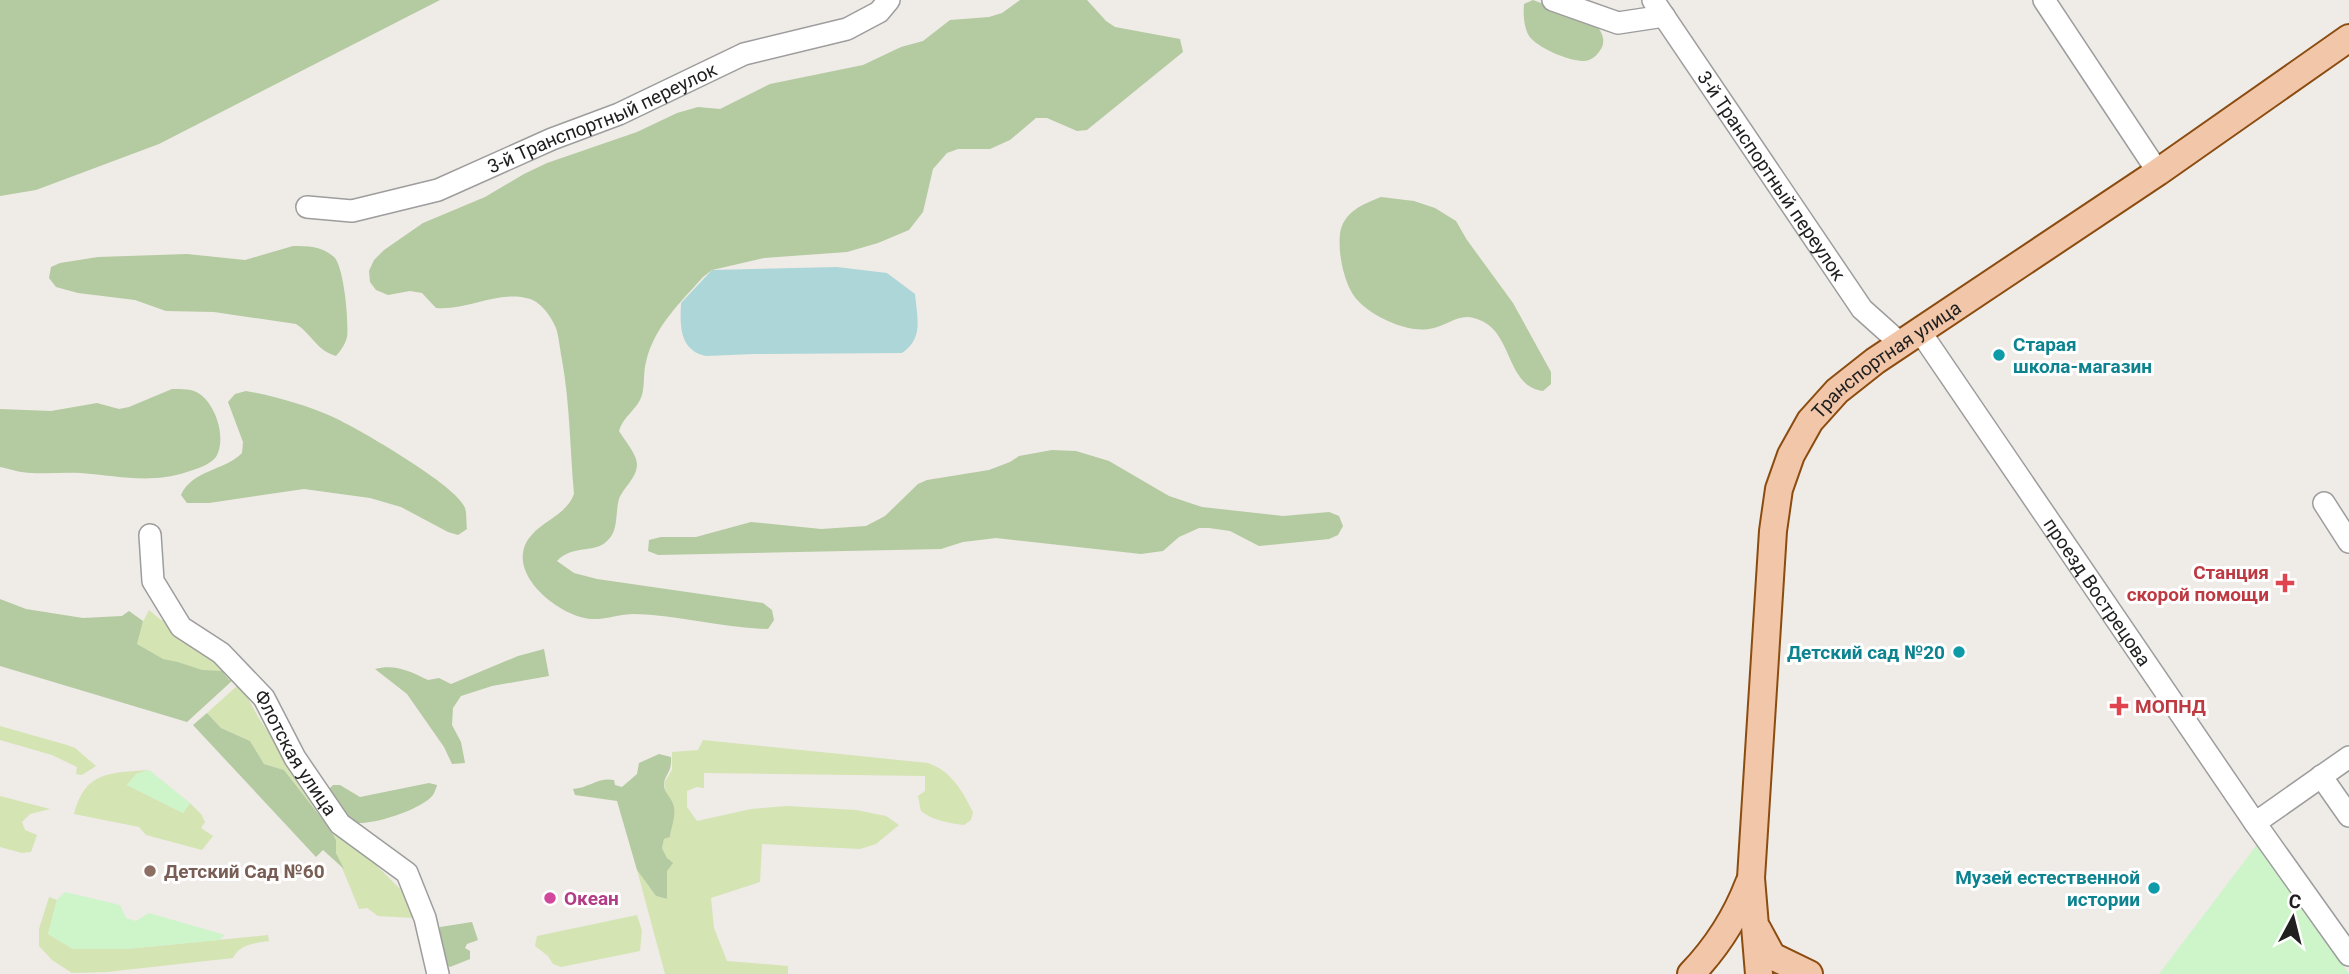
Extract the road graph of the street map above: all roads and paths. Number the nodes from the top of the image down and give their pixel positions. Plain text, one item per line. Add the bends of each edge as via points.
1 (889, 0) edge
2 (1553, 0) edge
3 (2044, 0) edge
4 (1659, 8) edge
5 (2349, 38) edge
6 (2158, 172) junction
7 (307, 207) dead end
8 (1910, 336) junction
9 (2324, 503) dead end
10 (150, 535) dead end
11 (2349, 542) edge
12 (2349, 757) edge
13 (2321, 776) junction
14 (2349, 816) edge
15 (2255, 823) junction
16 (1751, 878) junction
17 (1754, 919) junction
18 (2349, 955) edge
19 (438, 974) edge
20 (1691, 974) edge
21 (1759, 974) edge
22 (1809, 974) edge

1 - 7 street, 3-й Транспортный переулок via 879,12 847,29 744,54 619,114 438,190 352,211
2 - 4 street via 1618,23
3 - 6 street
4 - 8 street, 3-й Транспортный переулок via 1863,309
5 - 6 main road, Транспортная улица
6 - 8 main road, Транспортная улица
8 - 15 street, проезд Вострецова
8 - 16 main road, Транспортная улица via 1822,407 1800,438 1781,481 1773,531
9 - 11 street
10 - 19 street, Флотская улица via 153,580 181,627 221,653 264,698 295,758 340,824 407,873 425,918
12 - 13 street
13 - 14 street
13 - 15 street
15 - 18 street, проезд Вострецова
16 - 17 main road, Транспортная улица
16 - 20 main road, Транспортная улица via 1740,908
17 - 21 main road, Транспортная улица
17 - 22 main road via 1772,956

